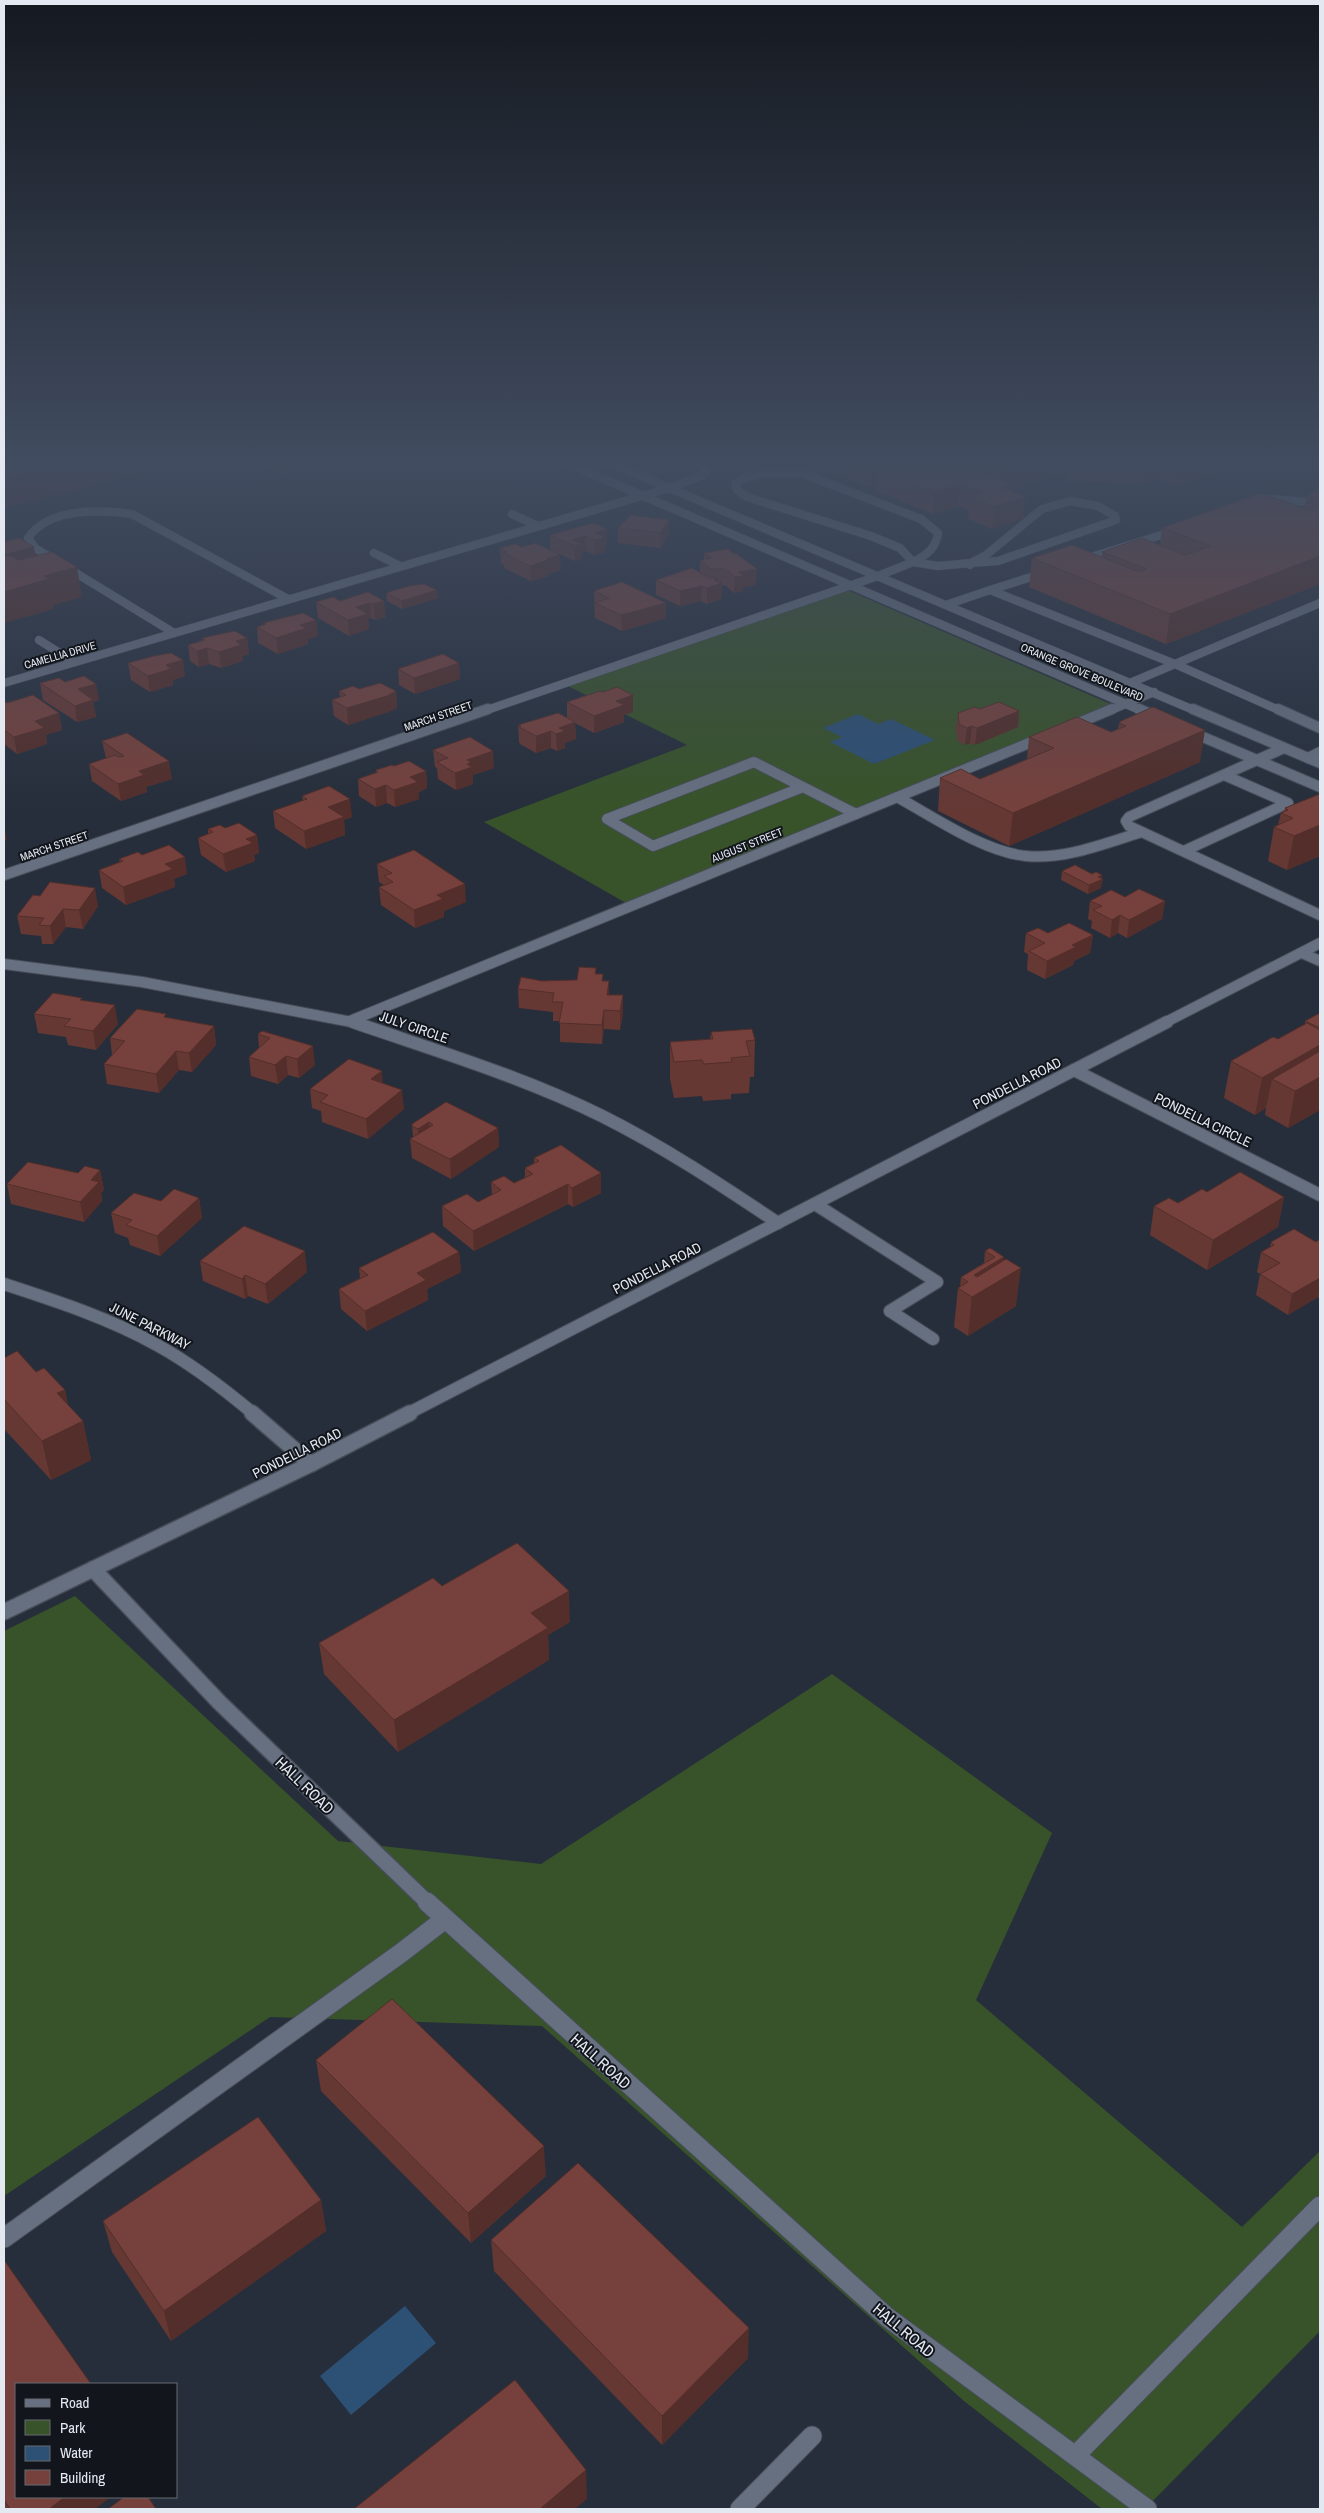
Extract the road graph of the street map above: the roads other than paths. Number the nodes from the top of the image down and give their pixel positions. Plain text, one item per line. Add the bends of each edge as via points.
1 (83, 577) edge
2 (248, 577) edge
3 (362, 577) edge
4 (834, 577) edge
5 (874, 577) edge
6 (881, 577) edge
7 (1029, 577) edge
8 (852, 585) junction
9 (990, 590) junction
10 (288, 599) junction
11 (1320, 603) edge
12 (946, 605) junction
13 (174, 632) junction
14 (39, 640) dead end
15 (74, 662) junction
16 (1175, 664) junction
17 (1130, 682) junction
18 (4, 683) edge
19 (1154, 692) junction
20 (1126, 704) junction
21 (1170, 722) edge
22 (1179, 726) edge
23 (1320, 728) edge
24 (1284, 748) junction
25 (1320, 752) edge
26 (1308, 758) junction
27 (1257, 760) junction
28 (1320, 763) edge
29 (1224, 775) junction
30 (803, 787) junction
31 (1320, 787) edge
32 (897, 797) junction
33 (856, 814) junction
34 (1142, 832) junction
35 (1184, 851) junction
36 (4, 875) edge
37 (1320, 915) edge
38 (1320, 943) edge
39 (1302, 953) junction
40 (1320, 961) edge
41 (4, 964) edge
42 (350, 1022) junction
43 (1074, 1070) junction
44 (1320, 1195) edge
45 (815, 1204) junction
46 (778, 1223) junction
47 (4, 1284) edge
48 (933, 1339) dead end
49 (311, 1464) junction
50 (93, 1569) junction
51 (4, 1612) edge
52 (445, 1919) junction
53 (1320, 2206) edge
54 (4, 2238) edge
55 (812, 2436) dead end
56 (1076, 2455) junction
57 (740, 2509) edge
58 (1148, 2509) edge

1 - 13 street
2 - 10 street
3 - 10 street, CAMELLIA DRIVE
4 - 8 street, ORANGE GROVE BOULEVARD
5 - 8 street, MARCH STREET
6 - 12 street, ORANGE GROVE BOULEVARD
7 - 9 street
8 - 20 street, ORANGE GROVE BOULEVARD
8 - 36 street, MARCH STREET
9 - 12 street
9 - 16 street
10 - 13 street, CAMELLIA DRIVE
11 - 16 street
12 - 17 street, ORANGE GROVE BOULEVARD
13 - 15 street, CAMELLIA DRIVE
14 - 15 street
15 - 18 street, CAMELLIA DRIVE
16 - 17 street
16 - 23 street
17 - 19 street, ORANGE GROVE BOULEVARD
19 - 20 street, AUGUST STREET
19 - 24 street, ORANGE GROVE BOULEVARD
20 - 21 street, ORANGE GROVE BOULEVARD
20 - 32 street, AUGUST STREET
22 - 27 street
24 - 26 street, ORANGE GROVE BOULEVARD
24 - 27 street
25 - 26 street
26 - 28 street, ORANGE GROVE BOULEVARD
27 - 29 street
27 - 31 street
29 - 34 street via 1129,817 1126,821 1129,826
29 - 35 street via 1288,803
30 - 30 street via 754,762 607,819 653,846
30 - 33 street
32 - 33 street, AUGUST STREET
32 - 34 street via 999,850 1024,856 1074,851
33 - 42 street, AUGUST STREET
34 - 35 street
35 - 37 street
38 - 39 street, PONDELLA ROAD
39 - 40 street
39 - 43 street, PONDELLA ROAD
41 - 42 street, JULY CIRCLE via 142,982
42 - 46 street, JULY CIRCLE via 487,1068 602,1116 690,1165
43 - 44 street, PONDELLA CIRCLE
43 - 45 street, PONDELLA ROAD
45 - 46 street, PONDELLA ROAD
45 - 48 street via 937,1282 890,1311
46 - 49 street, PONDELLA ROAD
47 - 49 street, JUNE PARKWAY via 80,1310 177,1356 253,1411
49 - 50 street, PONDELLA ROAD
50 - 51 street, PONDELLA ROAD
50 - 52 street, HALL ROAD via 219,1702
52 - 54 street
52 - 56 street, HALL ROAD via 887,2317 941,2361
53 - 56 street
55 - 57 street
56 - 58 street, HALL ROAD

